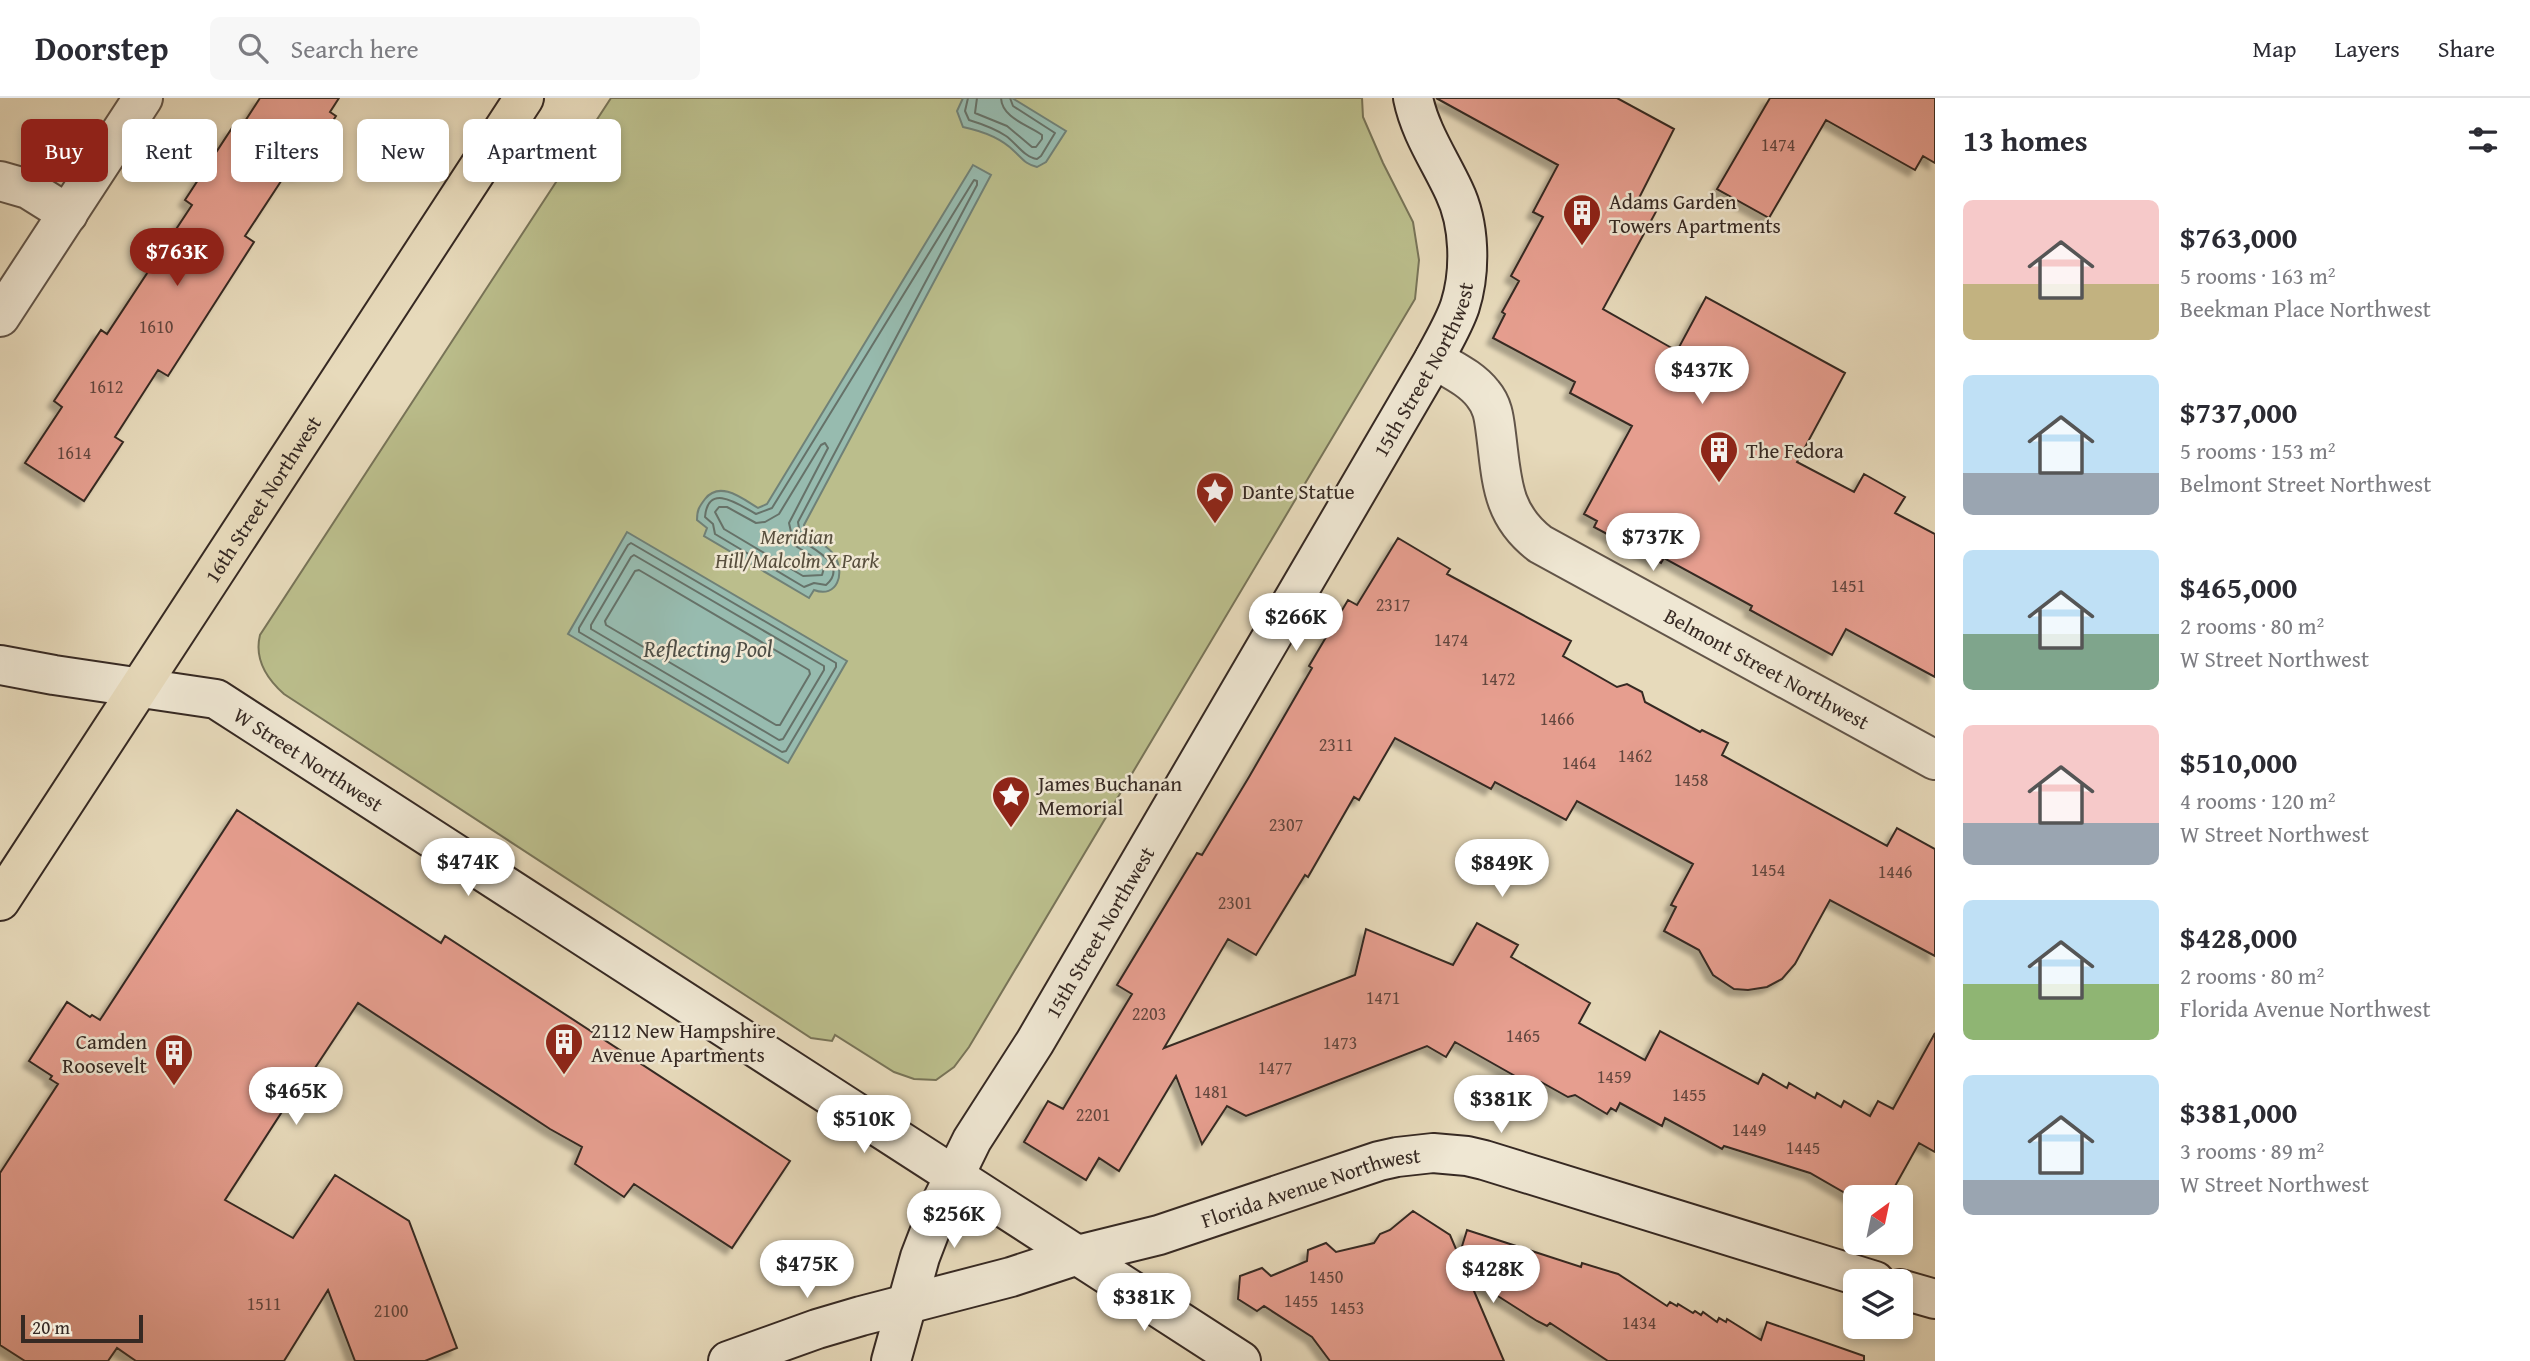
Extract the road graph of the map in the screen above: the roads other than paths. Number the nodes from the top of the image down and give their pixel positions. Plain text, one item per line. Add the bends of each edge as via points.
1 (143, 98) edge
2 (524, 98) edge
3 (1413, 98) edge
4 (0, 181) edge
5 (68, 214) junction
6 (0, 317) edge
7 (1434, 359) junction
8 (0, 664) edge
9 (140, 687) junction
10 (1935, 760) edge
11 (0, 901) edge
12 (954, 1177) junction
13 (1078, 1255) junction
14 (1843, 1271) edge
15 (1913, 1293) edge
16 (1935, 1299) edge
17 (906, 1303) junction
18 (728, 1361) edge
19 (891, 1361) edge
20 (1241, 1361) edge

1 - 5 street
2 - 9 main road, 16th Street Northwest
3 - 7 street, 15th Street Northwest via 1420,125 1455,192 1466,243 1460,305
4 - 5 street via 28,188
5 - 6 street
7 - 10 street, Belmont Street Northwest via 1482,392 1493,410 1503,491 1527,534
7 - 12 street, 15th Street Northwest
8 - 9 street
9 - 11 main road, 16th Street Northwest
9 - 12 street, W Street Northwest via 216,699
12 - 13 street, W Street Northwest
12 - 17 street, 15th Street Northwest via 930,1227
13 - 14 street, Florida Avenue Northwest via 1159,1235 1379,1161 1433,1153 1494,1163
13 - 17 street, Florida Avenue Northwest
13 - 20 street, W Street Northwest
15 - 16 street
17 - 18 street, Florida Avenue Northwest via 817,1328
17 - 19 street, 15th Street Northwest

